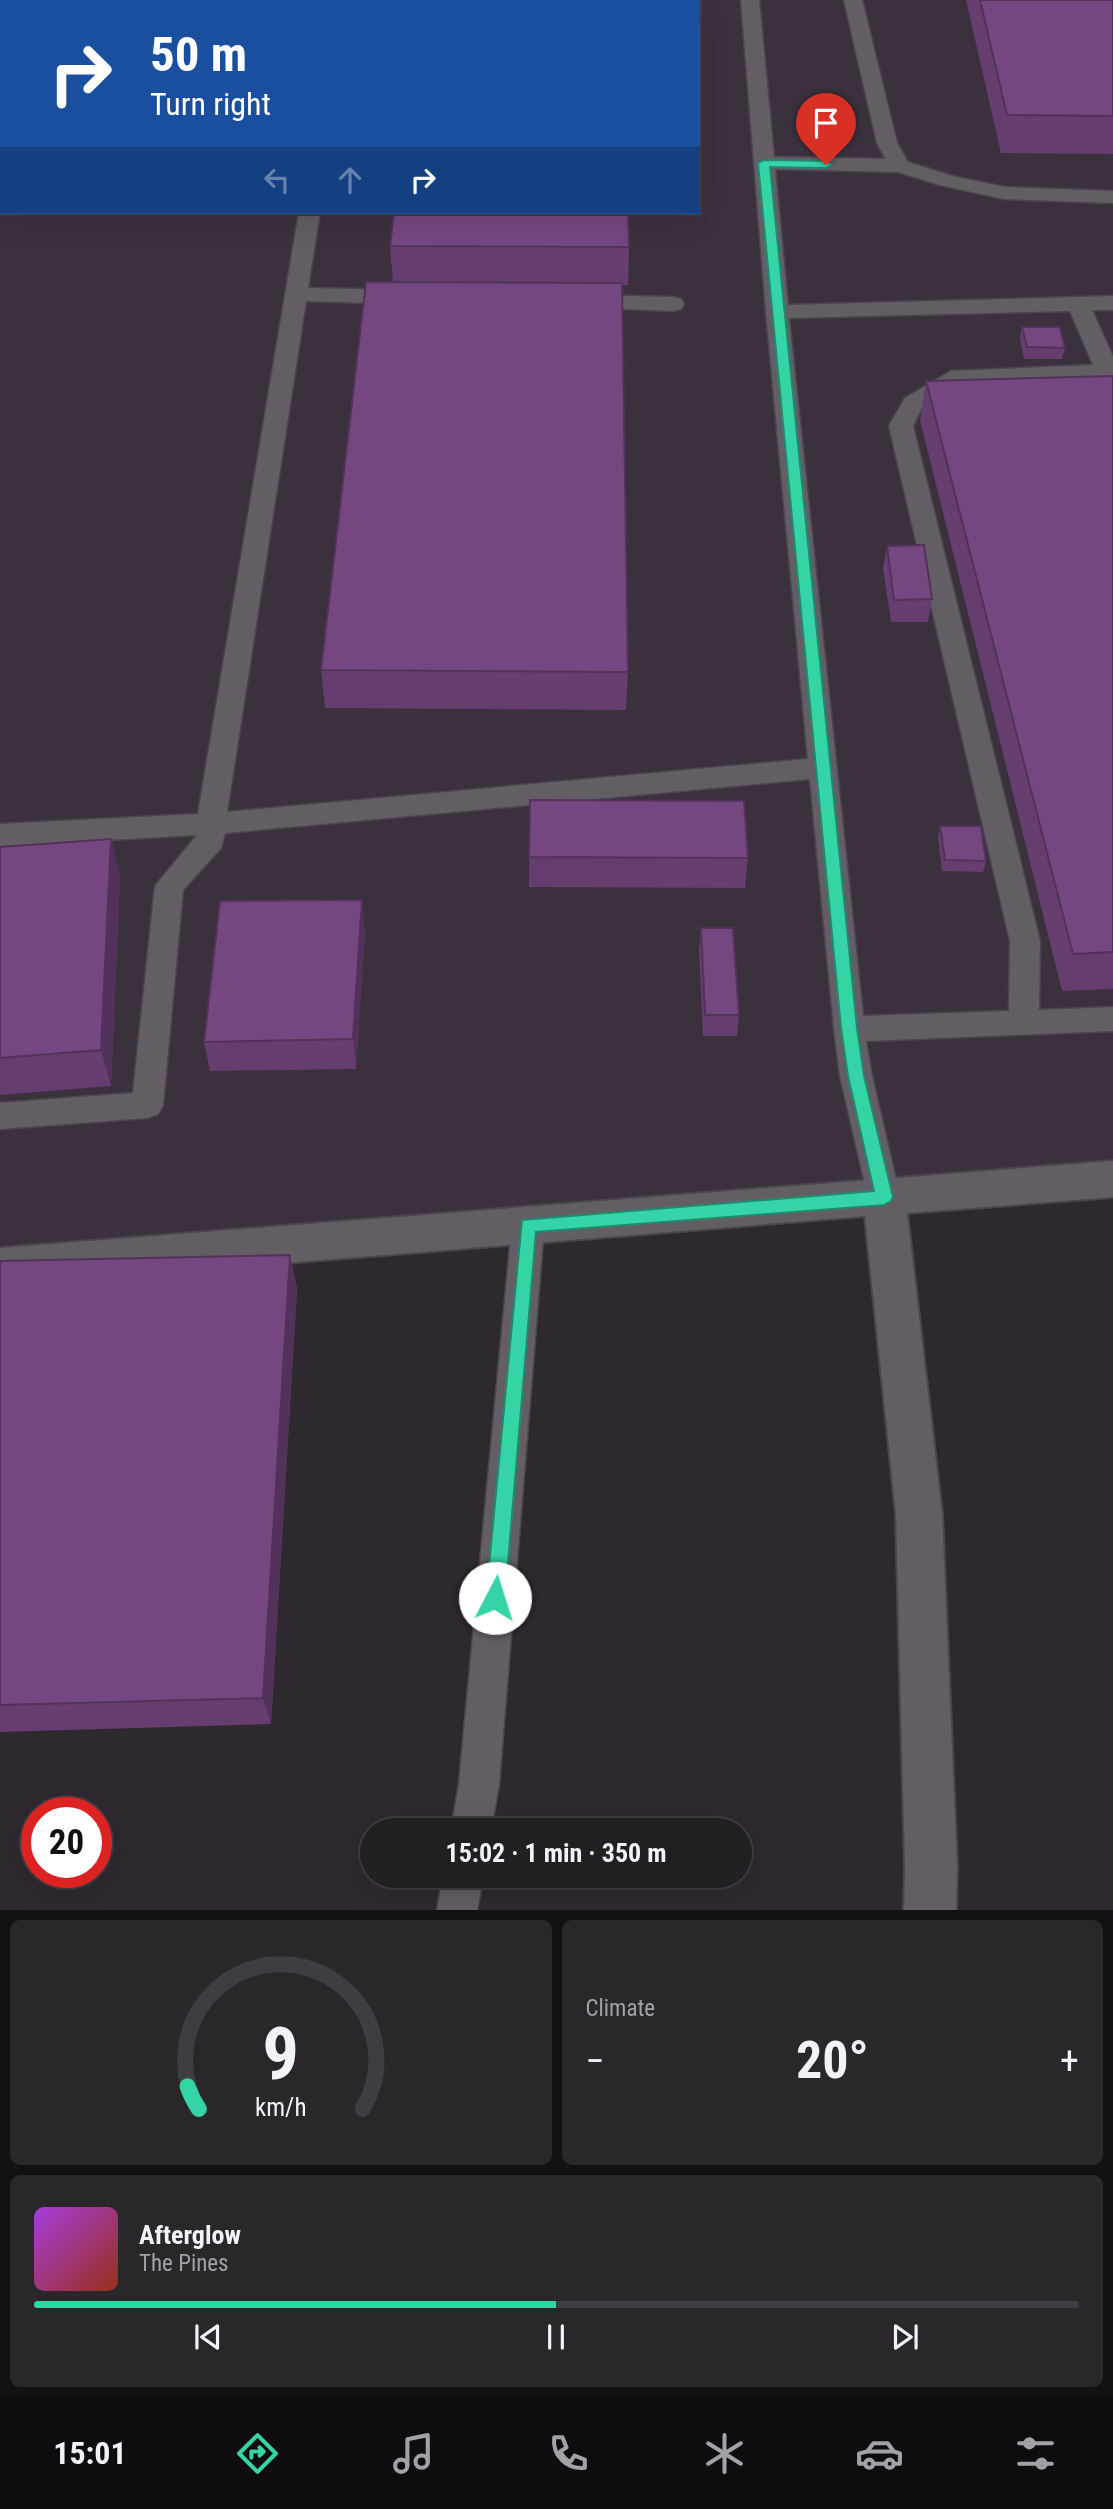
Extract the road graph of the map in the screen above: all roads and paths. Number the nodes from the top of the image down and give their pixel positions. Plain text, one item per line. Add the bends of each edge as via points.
1 (750, 0) edge
2 (853, 0) edge
3 (764, 163) junction
4 (900, 166) junction
5 (1113, 197) edge
6 (309, 214) edge
7 (295, 294) junction
8 (421, 297) edge
9 (561, 301) edge
10 (1113, 303) edge
11 (673, 304) dead end
12 (1078, 304) junction
13 (777, 312) junction
14 (1111, 372) edge
15 (823, 768) junction
16 (211, 824) junction
17 (0, 835) edge
18 (1113, 1019) edge
19 (1024, 1022) junction
20 (849, 1028) junction
21 (0, 1116) edge
22 (1113, 1179) edge
23 (884, 1197) junction
24 (528, 1226) junction
25 (0, 1267) edge
26 (473, 1818) edge
27 (461, 1888) edge
28 (457, 1910) edge
29 (930, 1910) edge

1 - 3 lane
2 - 4 lane via 887,143
3 - 4 lane
3 - 13 lane
4 - 5 lane via 1003,193
6 - 7 lane
7 - 8 lane
7 - 16 lane
9 - 11 lane
10 - 12 lane
12 - 13 lane
12 - 14 lane
13 - 15 lane
14 - 19 lane via 959,376 913,403 901,426 1024,941
15 - 16 lane
15 - 20 lane
16 - 17 lane
16 - 21 lane via 211,841 169,886 147,1105
18 - 19 lane
19 - 20 lane
20 - 23 lane
22 - 23 street
23 - 24 street
23 - 29 street via 919,1514
24 - 25 street
24 - 26 lane
27 - 28 lane

